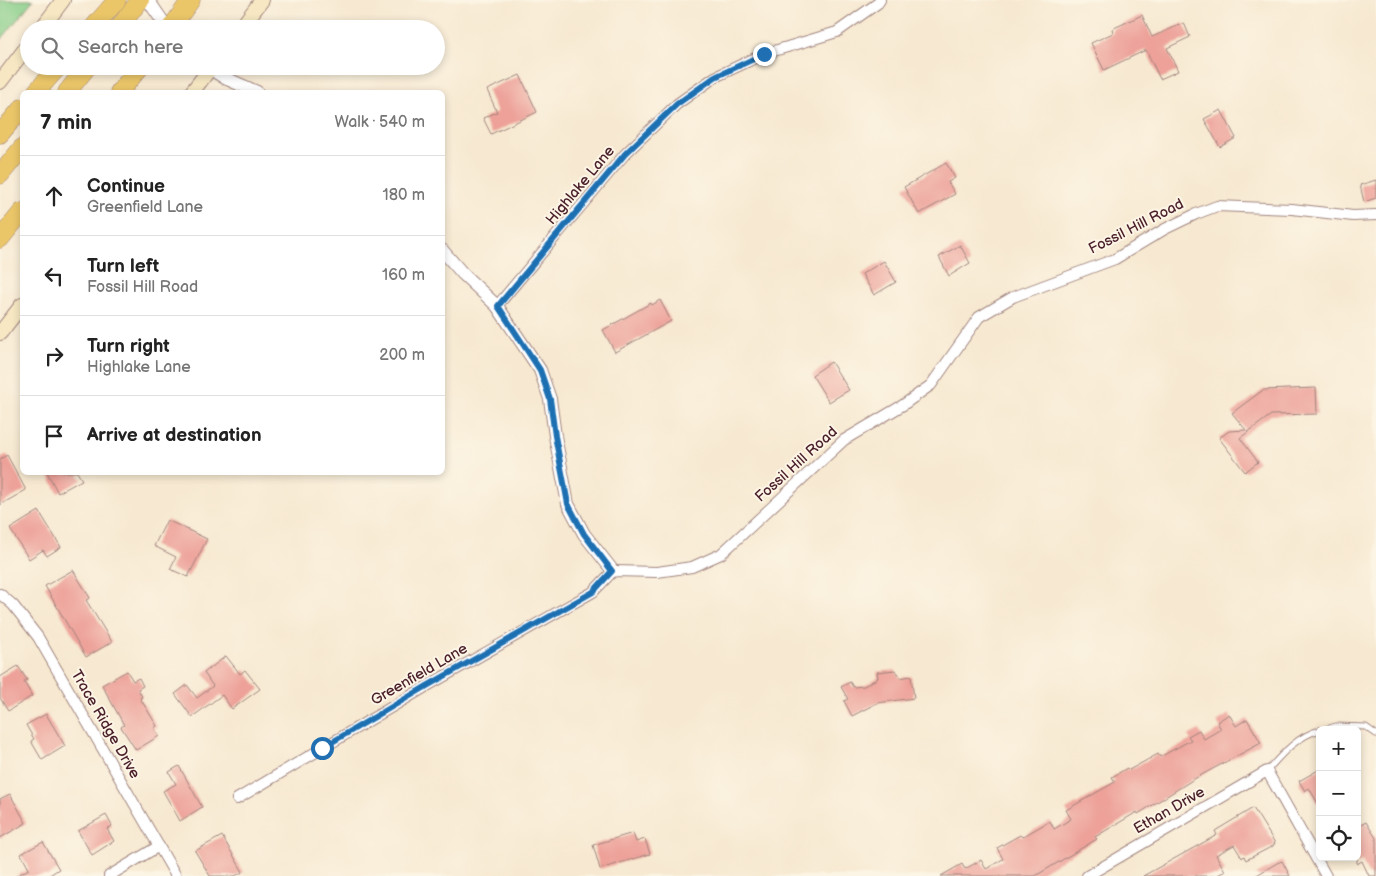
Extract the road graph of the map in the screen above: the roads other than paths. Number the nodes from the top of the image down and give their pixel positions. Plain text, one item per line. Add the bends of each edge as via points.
1 (63, 0) edge
2 (117, 0) edge
3 (140, 0) edge
4 (148, 0) edge
5 (191, 0) edge
6 (262, 0) edge
7 (880, 0) edge
8 (48, 20) edge
9 (100, 20) edge
10 (125, 20) edge
11 (162, 20) edge
12 (176, 20) edge
13 (247, 20) edge
14 (20, 56) edge
15 (51, 75) edge
16 (81, 75) edge
17 (134, 75) edge
18 (204, 75) edge
19 (224, 75) edge
20 (0, 82) edge
21 (38, 90) edge
22 (69, 90) edge
23 (122, 90) edge
24 (193, 90) edge
25 (253, 90) edge
26 (20, 110) edge
27 (0, 134) edge
28 (20, 150) edge
29 (0, 175) edge
30 (20, 215) edge
31 (1376, 215) edge
32 (0, 240) edge
33 (445, 254) edge
34 (498, 306) junction
35 (20, 307) edge
36 (0, 332) edge
37 (612, 571) junction
38 (0, 594) edge
39 (1361, 727) edge
40 (1316, 731) edge
41 (1376, 734) edge
42 (1267, 771) junction
43 (237, 799) dead end
44 (159, 846) junction
45 (109, 876) edge
46 (176, 876) edge
47 (1087, 876) edge
48 (1326, 876) edge

1 - 8 main road
2 - 9 highway
3 - 10 highway
4 - 11 street
5 - 12 highway
6 - 13 main road
7 - 34 street, Highlake Lane via 837,32 764,54 715,77 677,104 625,154
14 - 20 main road
15 - 21 highway
16 - 22 highway
17 - 23 highway
18 - 24 main road
19 - 25 street
26 - 27 highway
28 - 29 highway
30 - 32 highway
31 - 37 street, Fossil Hill Road via 1217,206 1165,229 1115,259 1013,297 979,317 931,385 844,440 721,554 692,567 657,572
33 - 34 street via 462,274
34 - 37 street via 540,370 550,399 568,504 584,534
35 - 36 main road
37 - 43 street, Greenfield Lane via 593,592
38 - 44 street, Trace Ridge Drive via 14,605 38,637
39 - 41 lane
40 - 42 lane via 1290,746
42 - 47 street, Ethan Drive
42 - 48 street
44 - 45 street
44 - 46 street, Trace Ridge Drive

